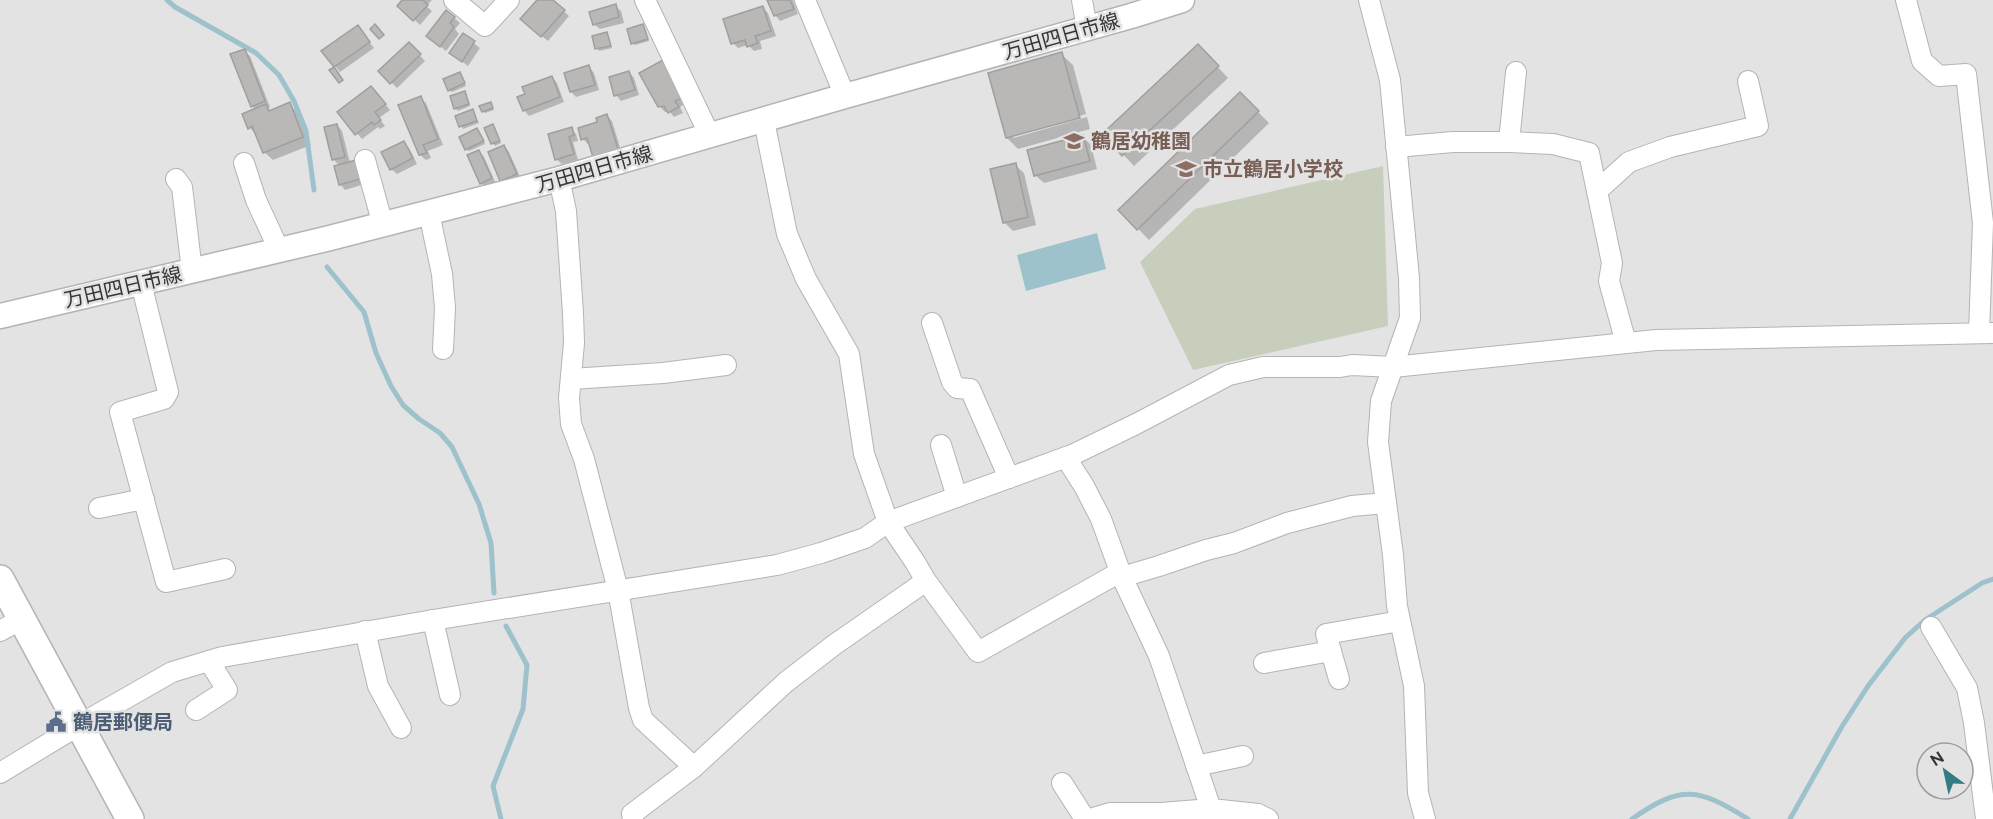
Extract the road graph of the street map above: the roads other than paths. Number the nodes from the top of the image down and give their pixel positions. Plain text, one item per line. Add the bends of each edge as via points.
1 (454, 0) edge
2 (509, 0) edge
3 (645, 0) edge
4 (805, 0) edge
5 (1082, 0) edge
6 (1182, 0) edge
7 (1369, 0) edge
8 (1906, 0) edge
9 (1087, 29) junction
10 (1516, 72) dead end
11 (1748, 81) dead end
12 (845, 96) junction
13 (764, 121) junction
14 (710, 136) junction
15 (1509, 142) junction
16 (1396, 147) junction
17 (365, 160) dead end
18 (244, 163) dead end
19 (176, 179) dead end
20 (559, 179) junction
21 (1597, 191) junction
22 (429, 213) junction
23 (383, 225) junction
24 (279, 250) junction
25 (192, 271) junction
26 (141, 283) junction
27 (0, 316) edge
28 (932, 323) dead end
29 (1986, 333) edge
30 (1626, 343) junction
31 (443, 349) dead end
32 (726, 364) dead end
33 (1393, 367) junction
34 (571, 379) junction
35 (941, 445) dead end
36 (1066, 458) junction
37 (1009, 478) junction
38 (957, 497) junction
39 (144, 499) junction
40 (1386, 504) junction
41 (99, 508) dead end
42 (888, 522) junction
43 (225, 569) dead end
44 (1121, 575) junction
45 (0, 579) edge
46 (926, 581) junction
47 (618, 590) junction
48 (433, 620) junction
49 (1400, 621) junction
50 (11, 625) edge
51 (1931, 627) dead end
52 (365, 632) junction
53 (1331, 651) junction
54 (209, 661) junction
55 (1264, 663) dead end
56 (1339, 679) dead end
57 (450, 695) dead end
58 (196, 710) dead end
59 (79, 725) junction
60 (401, 728) dead end
61 (1243, 756) dead end
62 (1196, 766) junction
63 (694, 767) junction
64 (0, 773) edge
65 (1062, 783) dead end
66 (1211, 809) junction
67 (1162, 816) edge
68 (130, 819) edge
69 (633, 819) edge
70 (1085, 819) edge
71 (1090, 819) edge
72 (1268, 819) edge
73 (1425, 819) edge
74 (1986, 819) edge

1 - 2 street via 485,26
3 - 14 street
4 - 12 street
5 - 9 street
6 - 9 main road, 万田四日市線
7 - 16 street via 1390,80
8 - 29 street via 1922,61 1939,76 1966,74 1983,224
9 - 12 main road, 万田四日市線
10 - 15 street
11 - 21 street via 1758,126 1670,147 1629,162
12 - 13 main road, 万田四日市線
13 - 14 main road, 万田四日市線
13 - 42 street via 787,234 806,279 849,354 864,454
14 - 20 main road, 万田四日市線
15 - 16 street
15 - 21 street via 1553,144 1589,153
16 - 33 street via 1410,318
17 - 23 street
18 - 24 street
19 - 25 street via 182,186
20 - 22 main road, 万田四日市線
20 - 34 street via 566,211 573,313
21 - 30 street via 1612,263 1609,281
22 - 23 main road, 万田四日市線
22 - 31 street via 442,274
23 - 24 main road, 万田四日市線
24 - 25 main road, 万田四日市線
25 - 26 main road, 万田四日市線
26 - 27 main road, 万田四日市線
26 - 39 street via 168,392 164,399 120,412
28 - 37 street via 952,382 957,388 970,389
29 - 30 street
30 - 33 street
32 - 34 street
33 - 36 street via 1263,367 1229,375
33 - 40 street via 1381,401 1378,442
34 - 47 street via 571,424
35 - 38 street
36 - 37 street via 1069,456
36 - 44 street via 1101,519
37 - 38 street
38 - 42 street
39 - 41 street
39 - 43 street via 166,582
40 - 44 street via 1352,506 1287,522 1234,543
40 - 49 street
42 - 46 street
42 - 47 street via 865,538 777,566
44 - 46 street via 978,652
44 - 62 street via 1159,656
45 - 50 highway
46 - 63 street via 786,682
47 - 48 street
47 - 63 street via 643,720
48 - 52 street
48 - 57 street
49 - 53 street via 1326,634
49 - 73 street via 1414,686 1418,793
50 - 59 highway
51 - 74 street via 1967,688
52 - 54 street
52 - 60 street via 378,686
53 - 55 street
53 - 56 street
54 - 58 street via 227,690
54 - 59 street via 172,672
59 - 64 street
59 - 68 highway
61 - 62 street
62 - 66 street
63 - 69 street via 632,814
65 - 70 street
66 - 67 street
66 - 72 street via 1258,814
67 - 71 street via 1110,813

